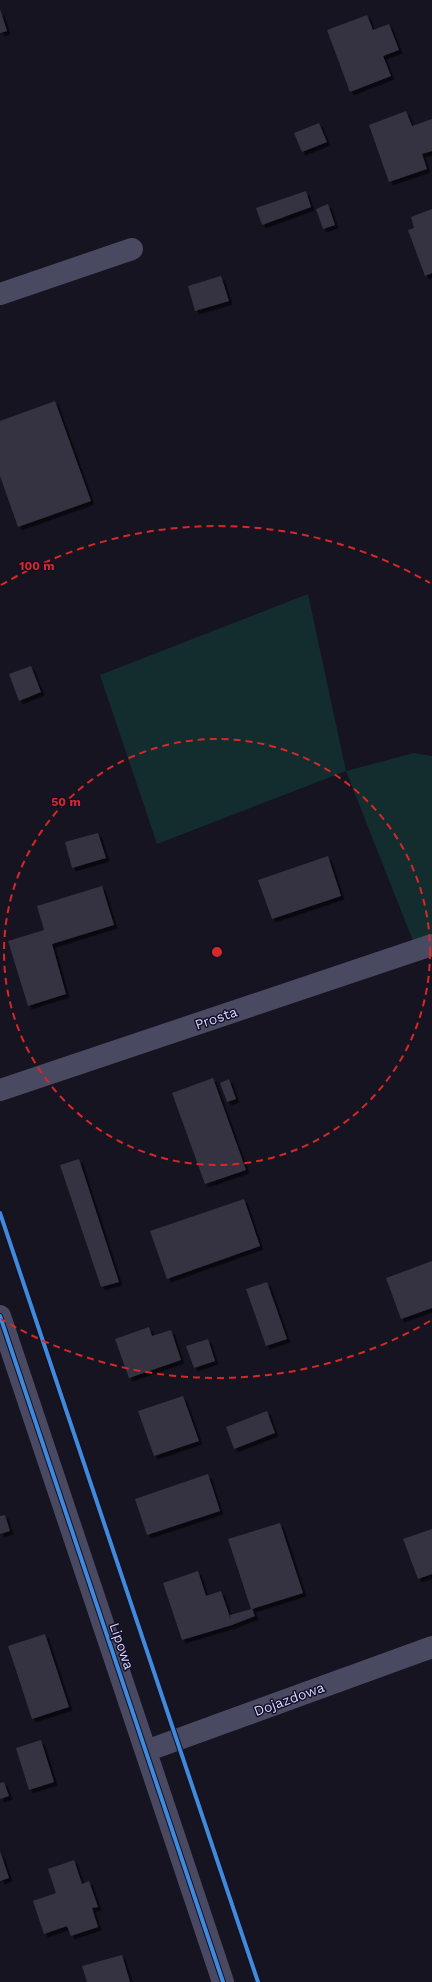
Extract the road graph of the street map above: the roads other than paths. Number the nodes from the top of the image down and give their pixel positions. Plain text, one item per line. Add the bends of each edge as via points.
1 (132, 249) dead end
2 (0, 294) edge
3 (432, 945) edge
4 (0, 1090) edge
5 (0, 1316) edge
6 (432, 1647) edge
7 (146, 1751) junction
8 (223, 1982) edge

1 - 2 street
3 - 4 street, Prosta
5 - 7 street, Lipowa
6 - 7 street, Dojazdowa
7 - 8 street, Lipowa

